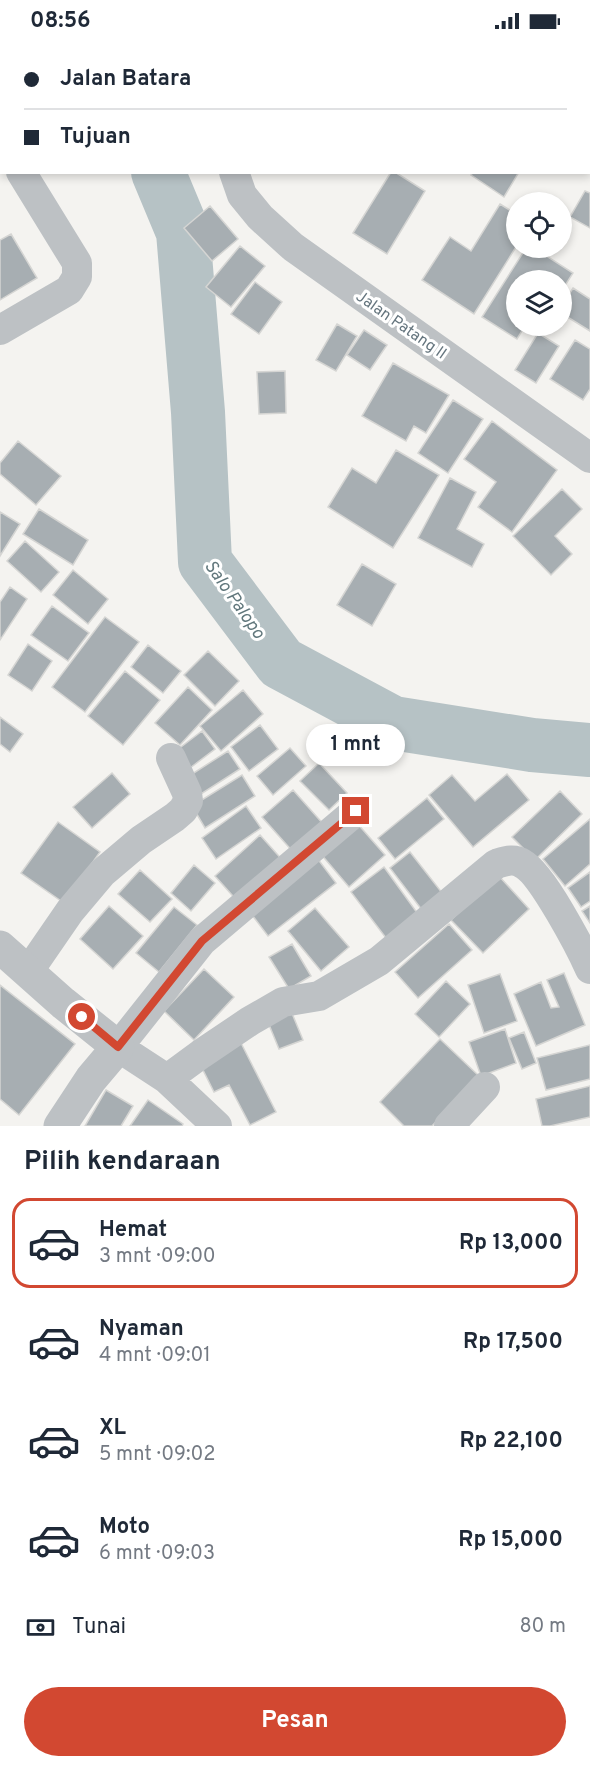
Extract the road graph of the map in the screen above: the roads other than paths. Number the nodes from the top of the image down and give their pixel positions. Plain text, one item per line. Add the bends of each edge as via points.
1 (22, 174) edge
2 (235, 174) edge
3 (0, 330) edge
4 (590, 458) edge
5 (171, 758) dead end
6 (356, 811) dead end
7 (0, 947) edge
8 (590, 969) edge
9 (28, 972) junction
10 (118, 1047) junction
11 (167, 1079) junction
12 (485, 1087) dead end
13 (60, 1126) edge
14 (217, 1126) edge
15 (448, 1126) edge

1 - 3 street via 77,263 77,277 69,290
2 - 4 street, Jalan Patang II via 242,195 293,247
5 - 9 street via 187,793 183,810 102,873 70,910
6 - 10 street via 202,941
7 - 9 street
8 - 11 street via 536,875 523,863 509,860 496,864 378,961 319,996 283,1002
9 - 10 street
10 - 11 street
10 - 13 street
11 - 14 street
12 - 15 street

